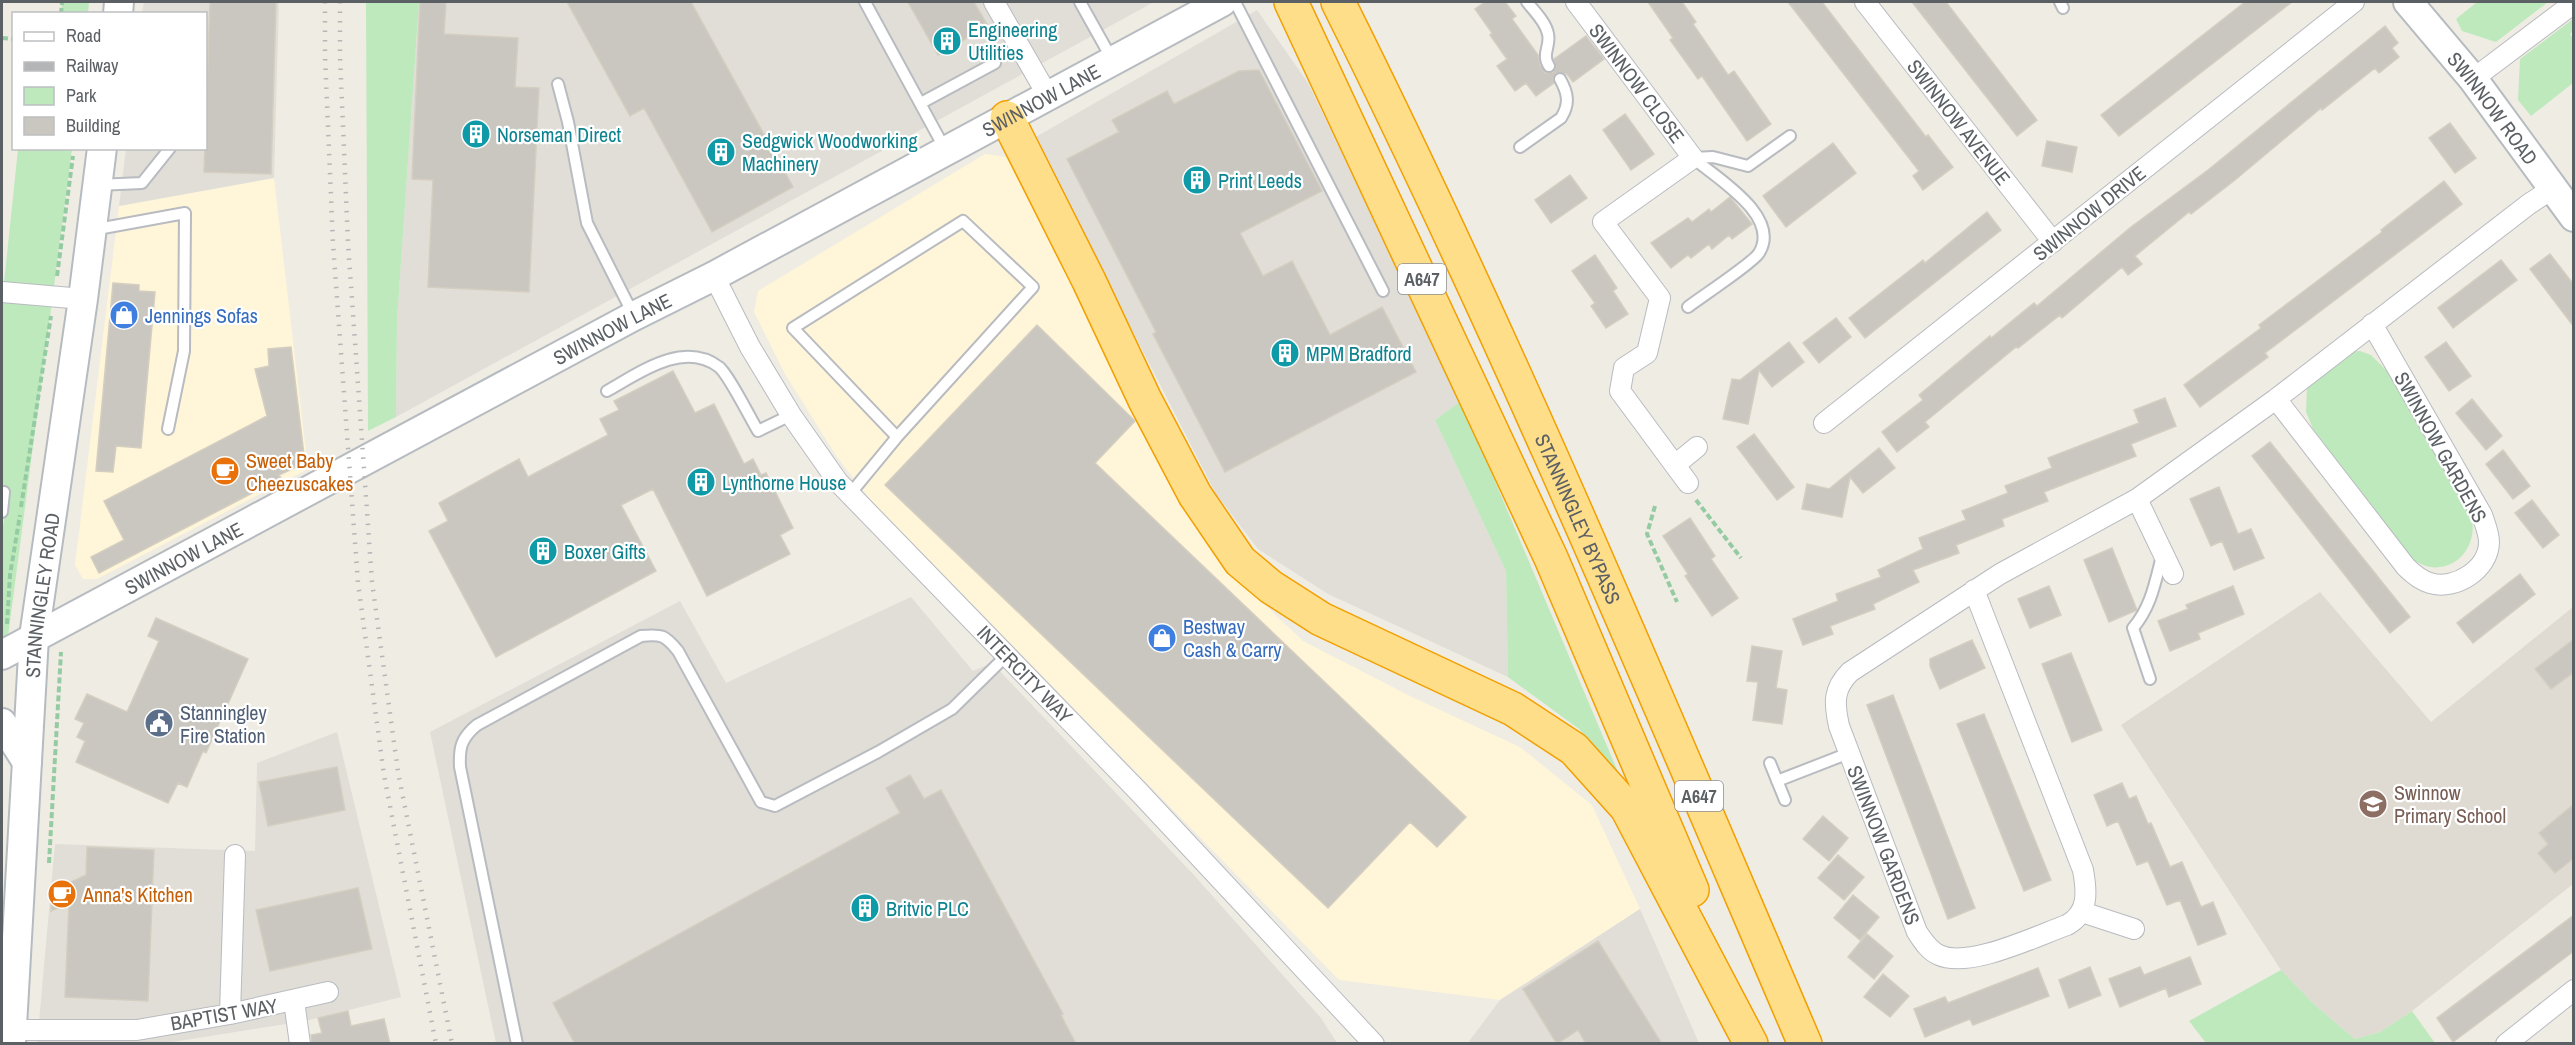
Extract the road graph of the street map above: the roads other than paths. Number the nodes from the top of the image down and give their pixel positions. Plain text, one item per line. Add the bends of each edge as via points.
1 (865, 2) edge
2 (994, 2) edge
3 (1080, 2) edge
4 (1222, 2) edge
5 (1235, 2) edge
6 (1291, 2) edge
7 (1338, 2) edge
8 (1527, 2) edge
9 (1576, 2) edge
10 (1865, 2) edge
11 (2354, 2) edge
12 (2408, 2) edge
13 (2574, 3) edge
14 (1113, 61) junction
15 (995, 63) dead end
16 (1549, 66) dead end
17 (1560, 79) dead end
18 (2473, 79) junction
19 (558, 84) dead end
20 (1048, 96) junction
21 (921, 104) junction
22 (1007, 118) junction
23 (1790, 136) dead end
24 (1520, 147) dead end
25 (102, 150) edge
26 (168, 150) edge
27 (946, 151) junction
28 (1693, 158) junction
29 (97, 184) junction
30 (2552, 189) junction
31 (2574, 217) edge
32 (92, 230) junction
33 (2053, 242) junction
34 (714, 276) junction
35 (1383, 291) dead end
36 (2, 292) edge
37 (83, 299) junction
38 (1688, 307) dead end
39 (634, 316) junction
40 (2372, 324) junction
41 (607, 391) dead end
42 (2276, 399) junction
43 (791, 415) junction
44 (1824, 423) dead end
45 (168, 429) dead end
46 (897, 436) junction
47 (1697, 447) dead end
48 (1675, 465) junction
49 (1688, 483) road end
50 (4, 492) dead end
51 (850, 494) junction
52 (2137, 499) junction
53 (2, 512) edge
54 (2163, 553) junction
55 (2173, 574) dead end
56 (1974, 590) junction
57 (34, 637) junction
58 (4, 654) edge
59 (1007, 655) junction
60 (2150, 679) dead end
61 (2, 723) edge
62 (1849, 753) junction
63 (27, 762) junction
64 (1770, 763) dead end
65 (1777, 782) junction
66 (1785, 800) dead end
67 (235, 855) dead end
68 (2082, 912) junction
69 (2134, 929) dead end
70 (328, 992) dead end
71 (2570, 1000) edge
72 (294, 1001) junction
73 (230, 1014) junction
74 (138, 1036) edge
75 (11, 1037) edge
76 (300, 1044) edge
77 (517, 1044) edge
78 (1374, 1044) edge
79 (1751, 1044) edge
80 (1757, 1044) edge
81 (1805, 1044) edge
82 (2506, 1044) edge

1 - 21 lane
2 - 20 street
3 - 14 lane
4 - 14 street, SWINNOW LANE
5 - 35 lane
6 - 80 highway, STANNINGLEY BYPASS / A647 via 1551,558
7 - 81 highway, STANNINGLEY BYPASS / A647 via 1593,548
8 - 16 lane via 1549,36 1545,56
9 - 28 street, SWINNOW CLOSE
10 - 33 street, SWINNOW AVENUE
11 - 33 street, SWINNOW DRIVE
12 - 18 street, SWINNOW ROAD
13 - 18 street
14 - 20 street, SWINNOW LANE
15 - 21 lane
17 - 24 lane via 1568,96 1566,111
18 - 30 street, SWINNOW ROAD
19 - 39 lane via 587,223
20 - 22 street, SWINNOW LANE
21 - 27 lane
22 - 27 street, SWINNOW LANE
22 - 79 highway via 1145,400 1195,495 1240,561 1270,587 1321,620 1513,709 1574,749 1627,808
23 - 28 lane via 1748,166 1713,157
25 - 29 street, STANNINGLEY ROAD
26 - 29 lane via 142,183
27 - 34 street, SWINNOW LANE
28 - 38 lane via 1748,203 1760,222 1764,240 1759,254
28 - 48 street, SWINNOW CLOSE via 1604,222 1660,298 1647,353 1624,368 1620,391
29 - 32 street, STANNINGLEY ROAD
30 - 31 street, SWINNOW ROAD
30 - 40 street, SWINNOW GARDENS
32 - 37 street, STANNINGLEY ROAD
32 - 45 lane via 185,213 184,351
33 - 44 street, SWINNOW DRIVE
34 - 39 street, SWINNOW LANE
34 - 43 street, INTERCITY WAY
36 - 37 street
37 - 57 street, STANNINGLEY ROAD
39 - 57 street, SWINNOW LANE
40 - 42 street, SWINNOW GARDENS
40 - 42 street, SWINNOW GARDENS via 2482,514 2489,544 2475,571 2447,583 2431,584 2416,576
41 - 43 lane via 663,359 700,358 720,368 758,431
42 - 52 street, SWINNOW GARDENS
43 - 51 street, INTERCITY WAY
46 - 46 lane via 1033,287 963,221 793,328
46 - 51 lane
47 - 48 street
48 - 49 street, SWINNOW CLOSE
50 - 53 lane
51 - 59 street, INTERCITY WAY
52 - 54 street
52 - 56 street, SWINNOW GARDENS
54 - 55 street
54 - 60 lane via 2151,600 2133,628
56 - 62 street, SWINNOW GARDENS via 1839,683 1836,711
56 - 68 street via 2083,870 2086,888
57 - 58 street, SWINNOW LANE
57 - 63 street, STANNINGLEY ROAD
59 - 77 lane via 952,709 775,806 761,802 678,651 668,638 657,634 641,636 477,725 459,749 460,767
59 - 78 street, INTERCITY WAY
61 - 63 street
62 - 65 lane
62 - 68 street, SWINNOW GARDENS via 1917,932 1939,956 1976,957 2067,925
63 - 75 street, STANNINGLEY ROAD
64 - 65 lane
65 - 66 lane
67 - 73 street
68 - 69 street
70 - 72 street, BAPTIST WAY
71 - 82 street
72 - 73 street, BAPTIST WAY
72 - 76 street
73 - 74 street, BAPTIST WAY
74 - 75 street, BAPTIST WAY

